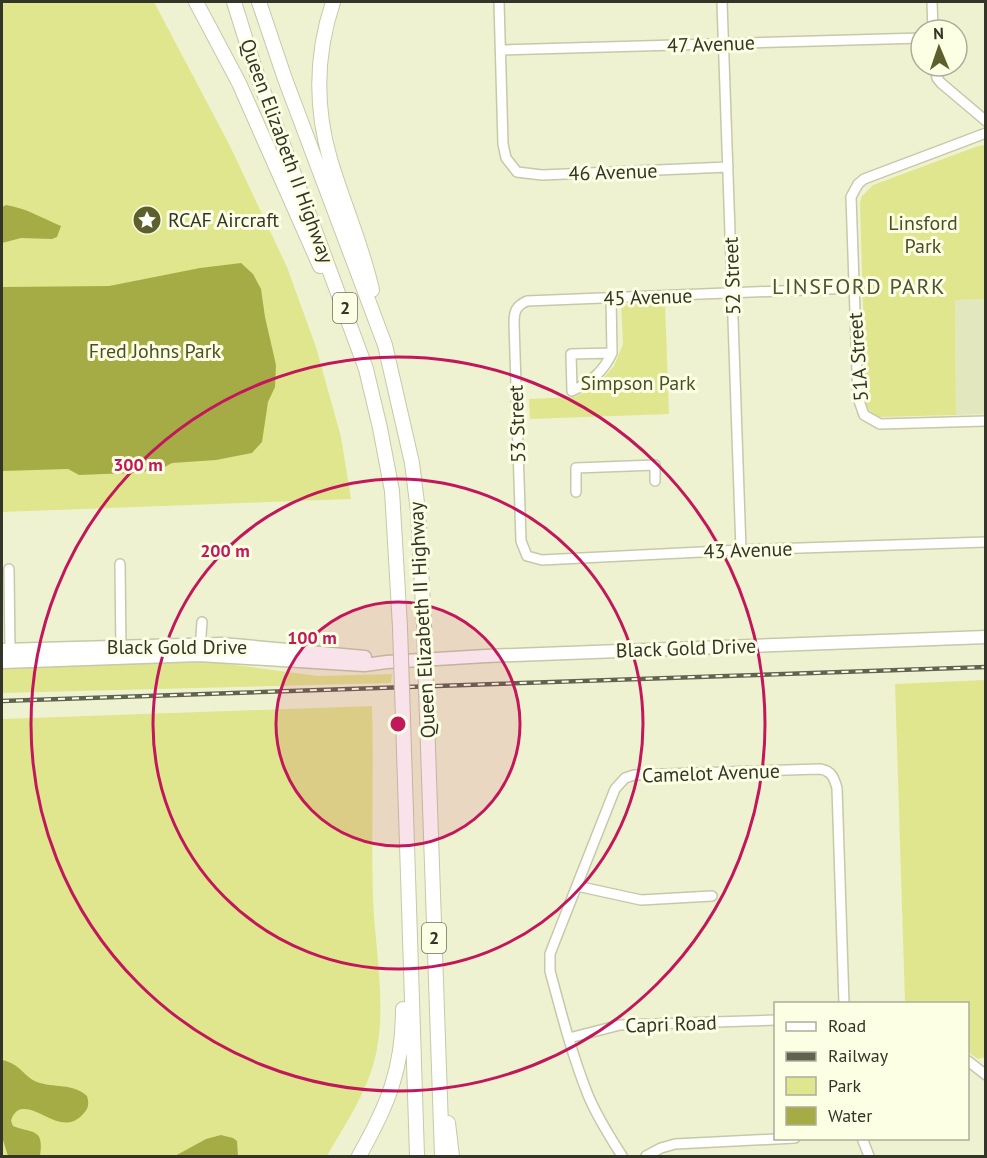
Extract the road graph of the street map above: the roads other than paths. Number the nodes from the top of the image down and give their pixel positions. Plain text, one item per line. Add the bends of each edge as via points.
1 (196, 2) edge
2 (234, 2) edge
3 (259, 2) edge
4 (333, 2) edge
5 (499, 2) edge
6 (722, 2) edge
7 (932, 2) edge
8 (933, 18) edge
9 (909, 38) edge
10 (723, 44) junction
11 (501, 50) junction
12 (938, 78) edge
13 (986, 121) edge
14 (986, 133) edge
15 (728, 167) junction
16 (854, 288) junction
17 (732, 293) junction
18 (611, 298) junction
19 (517, 307) joint
20 (385, 345) junction
21 (612, 353) junction
22 (366, 369) junction
23 (986, 421) edge
24 (655, 481) dead end
25 (576, 492) dead end
26 (521, 541) joint
27 (986, 542) edge
28 (741, 550) junction
29 (120, 564) dead end
30 (9, 569) dead end
31 (202, 622) dead end
32 (986, 637) edge
33 (200, 649) junction
34 (121, 652) junction
35 (6, 656) edge
36 (577, 886) junction
37 (712, 896) dead end
38 (408, 914) junction
39 (844, 1002) edge
40 (774, 1020) edge
41 (569, 1038) junction
42 (969, 1062) edge
43 (438, 1064) junction
44 (986, 1075) edge
45 (774, 1139) edge
46 (863, 1140) edge
47 (359, 1156) edge
48 (417, 1156) edge
49 (442, 1156) edge
50 (452, 1156) edge
51 (622, 1156) edge
52 (646, 1156) edge
53 (869, 1156) edge

1 - 22 highway via 239,83
2 - 22 highway, Queen Elizabeth II Highway / 2
3 - 20 highway, Queen Elizabeth II Highway / 2
4 - 20 highway via 324,27 320,60 322,121 330,158 366,262
5 - 11 street
6 - 10 street, 52 Street
7 - 8 street
9 - 10 street, 47 Avenue
10 - 11 street, 47 Avenue
10 - 15 street, 52 Street
11 - 15 street, 46 Avenue via 504,144 506,158 517,172 542,175
12 - 13 street
14 - 16 street, 51A Street via 858,184 851,197
15 - 17 street, 52 Street
16 - 17 street, 45 Avenue
16 - 23 street, 51A Street via 858,398 864,416 880,424
17 - 18 street, 45 Avenue
17 - 28 street, 52 Street
18 - 19 street, 45 Avenue via 527,301
18 - 21 street
19 - 26 street, 53 Street via 514,323
20 - 43 highway, Queen Elizabeth II Highway / 2, bridge via 412,463 418,511
21 - 21 street via 598,376 572,392 571,354
22 - 38 highway, Queen Elizabeth II Highway / 2, bridge via 392,491
24 - 25 street via 655,465 576,468
26 - 28 street, 43 Avenue via 526,556 542,560
27 - 28 street, 43 Avenue
29 - 34 street
30 - 35 street
31 - 33 street
32 - 33 main road, Black Gold Drive via 486,656 364,665
33 - 34 main road, Black Gold Drive
34 - 35 main road, Black Gold Drive
36 - 37 street via 641,900
36 - 39 street, Camelot Avenue via 615,789 625,778 827,770 837,788
36 - 41 street, Camelot Avenue via 549,963
38 - 47 highway via 398,1071 380,1119
38 - 48 highway, Queen Elizabeth II Highway / 2
40 - 41 street, Capri Road via 620,1025
41 - 51 street, Camelot Avenue via 589,1097
42 - 44 street
43 - 49 highway, Queen Elizabeth II Highway / 2
43 - 50 highway
45 - 52 street via 675,1144
46 - 53 street

